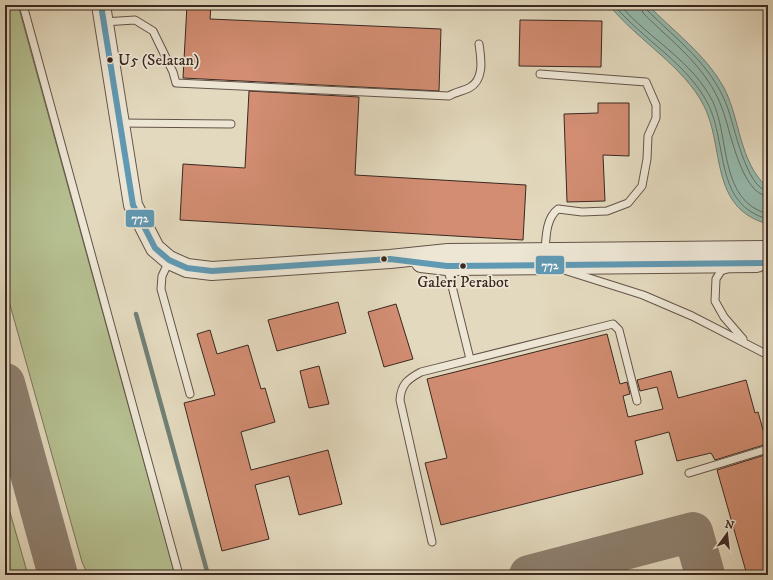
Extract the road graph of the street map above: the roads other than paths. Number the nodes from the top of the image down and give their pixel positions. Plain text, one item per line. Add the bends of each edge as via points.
1 (23, 5) edge
2 (102, 14) edge
3 (479, 44) dead end
4 (540, 74) dead end
5 (119, 123) junction
6 (232, 124) dead end
7 (768, 250) edge
8 (390, 259) junction
9 (548, 259) junction
10 (169, 260) junction
11 (744, 263) junction
12 (768, 263) edge
13 (446, 266) junction
14 (747, 343) junction
15 (768, 355) edge
16 (470, 359) junction
17 (190, 394) dead end
18 (637, 401) dead end
19 (768, 449) edge
20 (689, 473) dead end
21 (432, 542) dead end
22 (179, 575) edge

1 - 22 lane
2 - 3 lane via 135,20 154,31 176,83 449,96 477,81 482,65
2 - 5 street
4 - 9 lane via 646,82 656,105 656,118 648,136 642,186 628,203 607,211 582,212 558,209 548,223
5 - 6 lane
5 - 10 street via 133,204 155,248
7 - 9 street
8 - 9 street via 448,253
8 - 10 street via 212,271 187,268
8 - 13 street
9 - 11 street
9 - 13 street
9 - 14 lane via 643,295
10 - 17 lane via 162,276 161,289
11 - 12 street
11 - 14 lane via 722,271 716,279 715,300 724,317
13 - 16 lane
14 - 15 lane
16 - 18 lane via 613,324 619,330
16 - 21 lane via 421,372 405,382 400,391
19 - 20 lane

